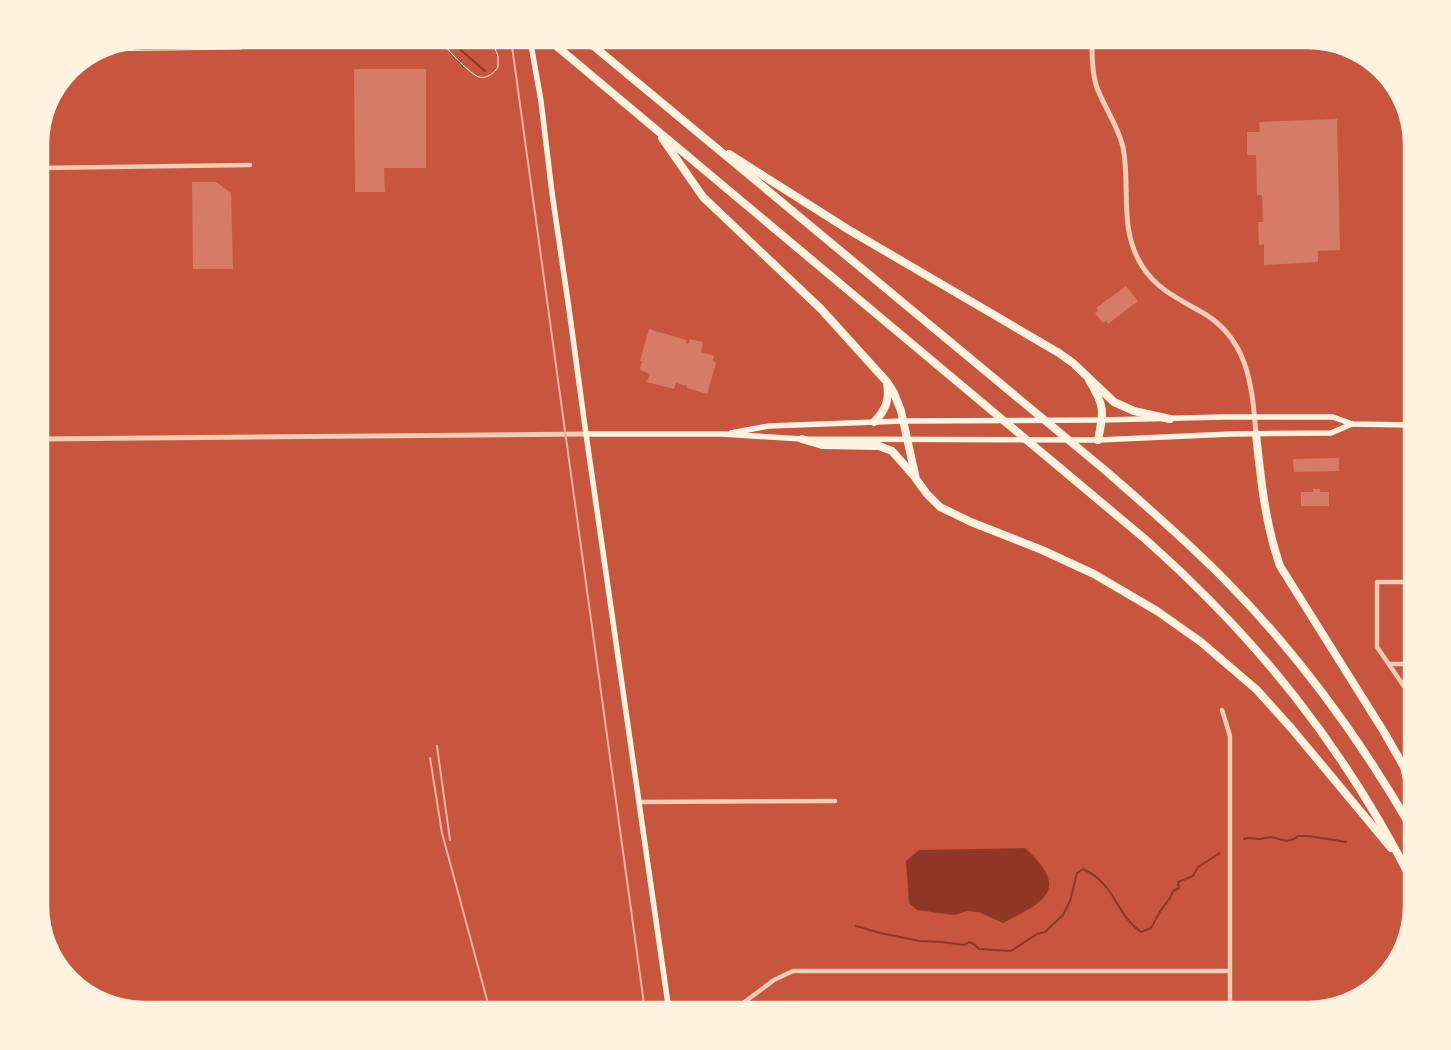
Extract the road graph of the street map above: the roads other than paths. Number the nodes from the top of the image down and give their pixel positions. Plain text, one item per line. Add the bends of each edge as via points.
1 (532, 48) edge
2 (559, 48) edge
3 (597, 48) edge
4 (1092, 48) edge
5 (657, 130) junction
6 (704, 138) junction
7 (250, 165) dead end
8 (48, 168) edge
9 (1085, 374) junction
10 (887, 382) junction
11 (1255, 417) junction
12 (1170, 419) junction
13 (1102, 420) junction
14 (903, 421) junction
15 (874, 422) junction
16 (1352, 424) junction
17 (1404, 425) edge
18 (586, 434) junction
19 (722, 434) junction
20 (1256, 434) junction
21 (48, 439) edge
22 (802, 439) junction
23 (906, 440) junction
24 (1098, 440) junction
25 (916, 480) junction
26 (1404, 582) edge
27 (1389, 664) junction
28 (1404, 664) edge
29 (1404, 686) edge
30 (1222, 710) dead end
31 (1404, 767) edge
32 (835, 801) dead end
33 (639, 802) junction
34 (1404, 815) edge
35 (1402, 862) junction
36 (1404, 866) edge
37 (1229, 971) junction
38 (668, 1002) edge
39 (745, 1002) edge
40 (1230, 1002) edge

1 - 18 main road
2 - 5 highway
3 - 6 highway
4 - 11 street via 1098,88 1122,145 1126,220 1136,256 1164,290 1208,316 1235,343 1250,377
5 - 10 highway via 703,197 821,309
5 - 35 highway via 1175,566 1210,599 1256,648 1340,757 1379,818
6 - 9 highway via 849,230 1059,353
6 - 34 highway via 1188,544 1274,632 1314,681 1375,766
7 - 8 street
9 - 12 highway via 1114,402 1134,411
9 - 13 highway via 1102,405
10 - 14 highway via 898,402
10 - 15 highway via 886,407
11 - 12 main road
11 - 16 main road via 1333,417
11 - 20 street
12 - 13 main road
13 - 14 main road
13 - 24 highway
14 - 15 main road
14 - 23 highway
15 - 19 main road via 769,426
16 - 17 main road
16 - 20 main road via 1330,432
18 - 19 main road
18 - 21 street
18 - 33 main road
19 - 22 main road
20 - 24 main road
20 - 31 highway via 1264,507 1280,566
22 - 23 main road
22 - 25 highway via 822,445 879,446 892,451
23 - 24 main road
23 - 25 highway
25 - 35 highway via 940,507 1094,574 1157,611 1201,642 1257,690
26 - 27 street via 1377,582 1377,647
27 - 28 street
27 - 29 street
30 - 37 street via 1230,736
32 - 33 street
33 - 38 main road
35 - 36 highway
37 - 39 street via 793,971 774,980
37 - 40 street

